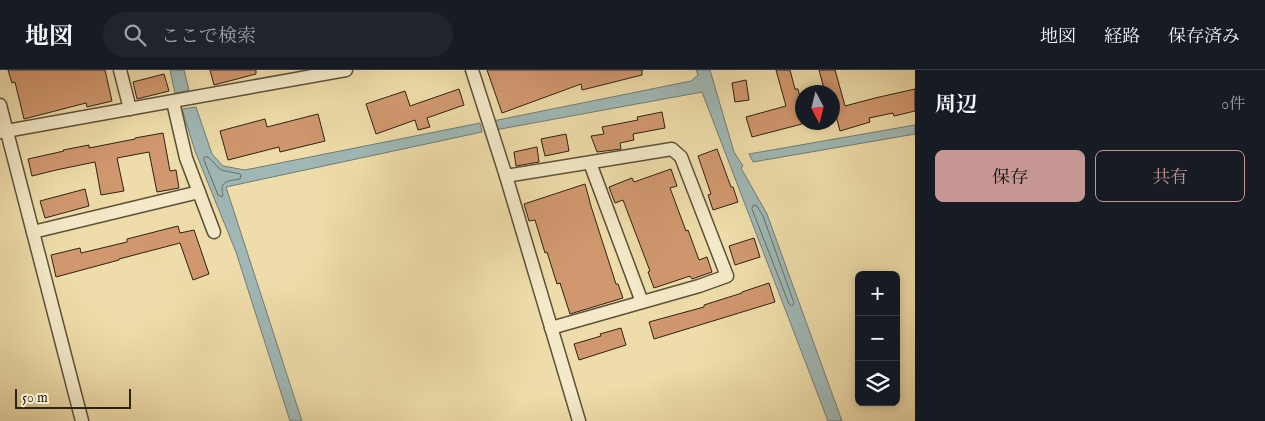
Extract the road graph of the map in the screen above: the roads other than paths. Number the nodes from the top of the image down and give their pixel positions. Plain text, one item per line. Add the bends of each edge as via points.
1 (120, 70) edge
2 (346, 70) edge
3 (472, 70) edge
4 (292, 75) edge
5 (173, 102) junction
6 (0, 105) edge
7 (130, 109) junction
8 (3, 132) edge
9 (590, 163) junction
10 (506, 176) junction
11 (200, 192) junction
12 (33, 232) junction
13 (214, 232) dead end
14 (642, 302) junction
15 (551, 328) junction
16 (82, 421) edge
17 (579, 421) edge

1 - 7 street
2 - 4 street
3 - 10 street
4 - 5 street
5 - 7 street
5 - 11 street via 186,158
6 - 8 street
7 - 8 street
8 - 12 street
9 - 10 street
9 - 14 street
9 - 14 street via 672,149 680,157 727,276
10 - 15 street
11 - 12 street
11 - 13 street
12 - 16 street
14 - 15 street
15 - 17 street

